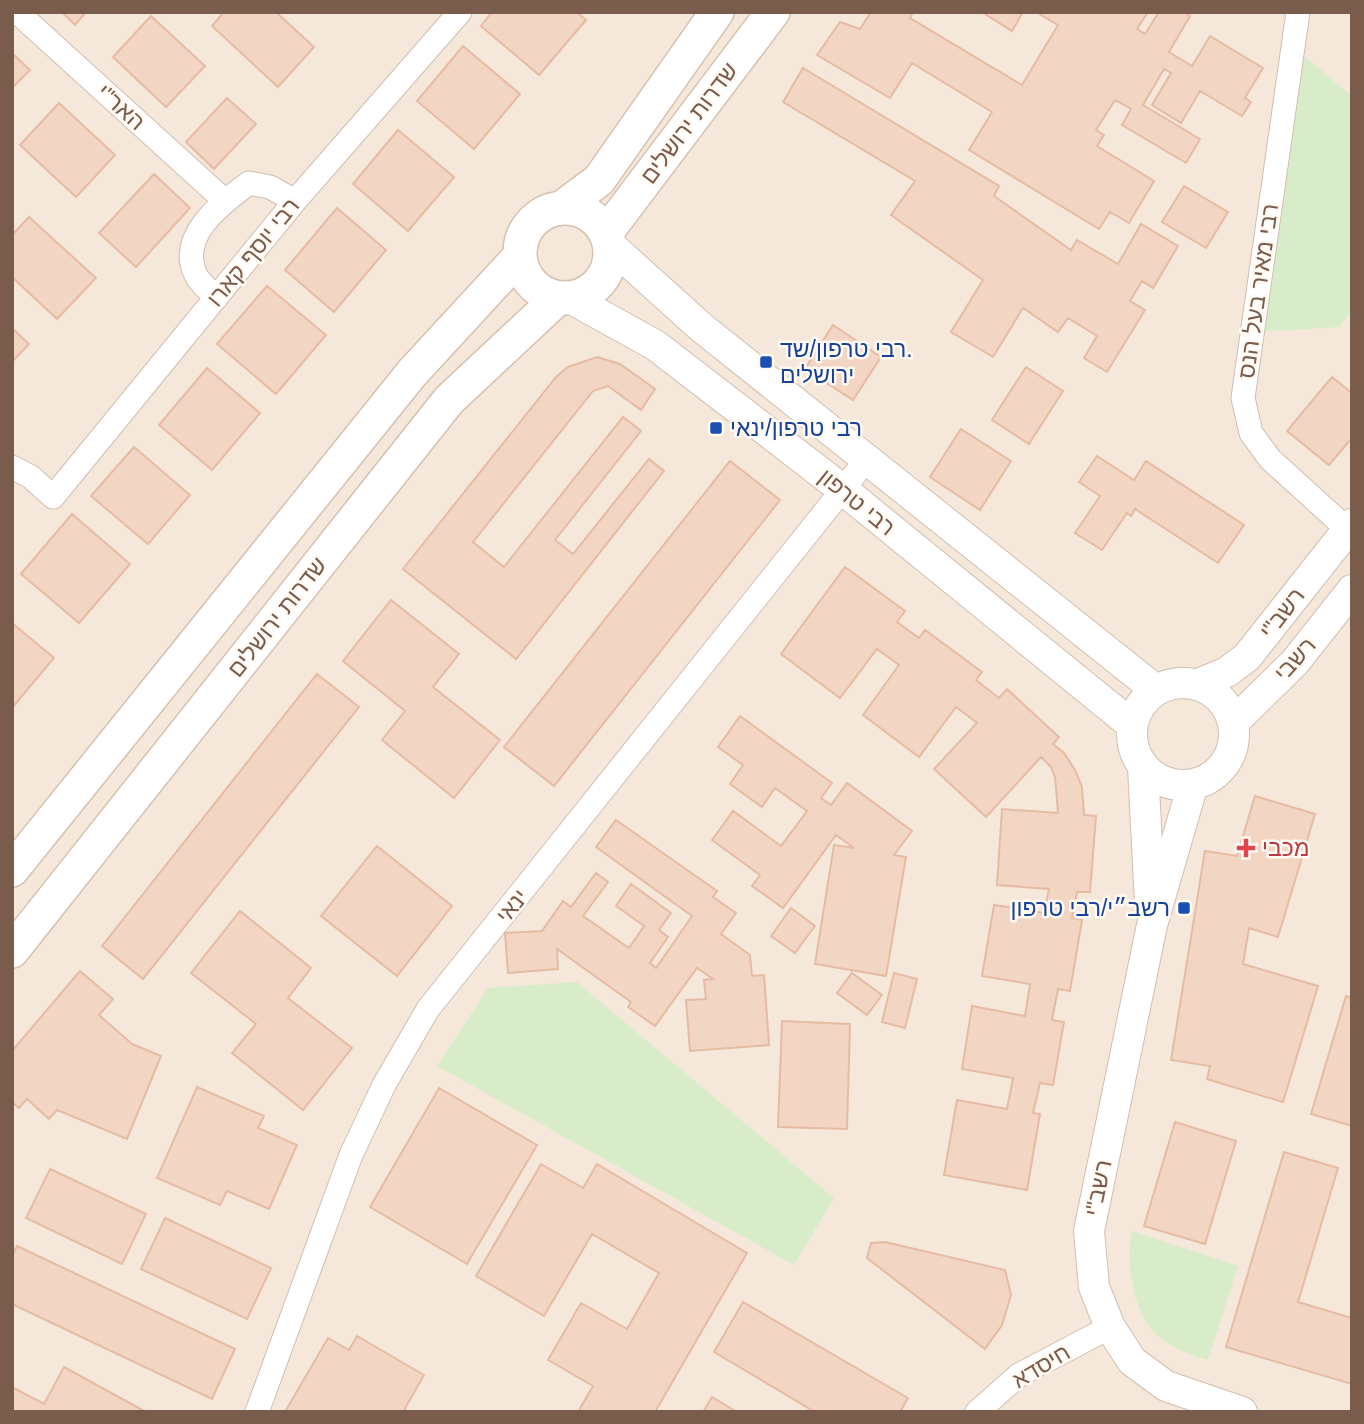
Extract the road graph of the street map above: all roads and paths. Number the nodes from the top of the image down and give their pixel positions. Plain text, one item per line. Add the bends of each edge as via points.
1 (17, 12) edge
2 (460, 12) edge
3 (717, 12) edge
4 (773, 12) edge
5 (1298, 12) edge
6 (225, 201) junction
7 (295, 201) junction
8 (563, 207) junction
9 (608, 239) junction
10 (519, 257) junction
11 (216, 298) junction
12 (564, 298) junction
13 (867, 459) junction
14 (12, 467) edge
15 (842, 489) junction
16 (1350, 526) edge
17 (1352, 590) edge
18 (1198, 684) junction
19 (1156, 690) junction
20 (1233, 723) junction
21 (1132, 725) junction
22 (1143, 767) junction
23 (1193, 784) junction
24 (12, 870) edge
25 (1152, 925) junction
26 (12, 951) edge
27 (1110, 1327) junction
28 (1203, 1406) edge
29 (257, 1412) edge
30 (977, 1412) edge
31 (1242, 1412) edge

1 - 6 street, האר"י
2 - 7 street, רבי יוסף קארו
3 - 8 main road, שדרות ירושלים via 599,180
4 - 9 main road, שדרות ירושלים
5 - 16 street, רבי מאיר בעל הנס via 1243,398 1251,433 1270,459
6 - 7 street via 249,183 270,187
6 - 11 street via 204,222 190,254 197,277
7 - 11 street, רבי יוסף קארו
8 - 9 main road via 589,214
8 - 10 main road via 543,212 527,226
9 - 12 main road via 607,270 601,280 592,289
9 - 13 street, רבי טרפון via 702,328
10 - 12 main road via 536,288
10 - 24 main road, שדרות ירושלים via 412,373
11 - 14 street, רבי יוסף קארו via 53,497
12 - 15 street, רבי טרפון via 655,345
12 - 26 main road, שדרות ירושלים via 449,400
13 - 15 street, ינאי
13 - 19 street, רבי טרפון
15 - 21 street, רבי טרפון
15 - 29 street, ינאי via 428,1009 351,1154
16 - 18 street, רשב"י via 1247,657
17 - 20 street, רשבי via 1295,662
18 - 19 street via 1176,683
18 - 20 street via 1219,698
19 - 21 street via 1140,705
20 - 23 street via 1230,754 1221,768
21 - 22 street via 1132,740
22 - 23 street via 1166,782
22 - 25 street, רשב"י
23 - 25 street, רשב"י
25 - 27 street, רשב"י via 1089,1231 1094,1287
27 - 28 street, רשב"י via 1132,1362
27 - 30 street, חיסדא via 1019,1375
28 - 31 street, רשב"י

